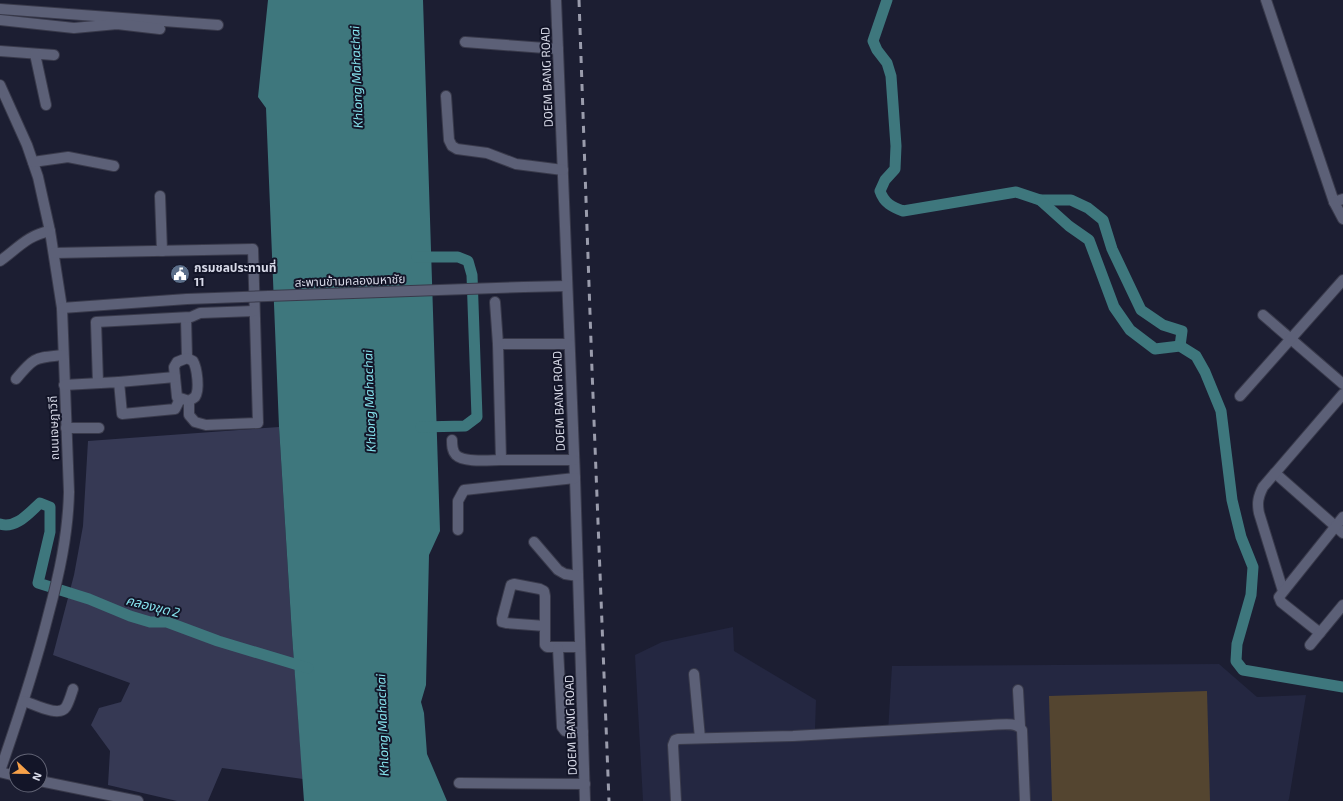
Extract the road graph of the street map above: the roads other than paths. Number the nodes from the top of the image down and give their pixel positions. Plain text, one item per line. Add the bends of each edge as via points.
1 (556, 0) edge
2 (1266, 0) edge
3 (0, 9) edge
4 (0, 20) edge
5 (218, 25) dead end
6 (160, 29) dead end
7 (465, 42) dead end
8 (558, 49) junction
9 (0, 51) edge
10 (35, 54) junction
11 (54, 55) dead end
12 (1, 88) edge
13 (446, 96) dead end
14 (46, 105) dead end
15 (33, 162) junction
16 (114, 166) dead end
17 (563, 170) junction
18 (160, 196) dead end
19 (1339, 200) edge
20 (1343, 219) edge
21 (50, 231) junction
22 (162, 251) junction
23 (54, 253) junction
24 (0, 261) edge
25 (1343, 280) edge
26 (567, 286) junction
27 (495, 302) dead end
28 (62, 308) junction
29 (254, 311) junction
30 (1263, 316) dead end
31 (186, 318) junction
32 (1290, 339) junction
33 (498, 344) junction
34 (569, 344) junction
35 (63, 355) junction
36 (187, 358) junction
37 (175, 377) junction
38 (16, 379) dead end
39 (119, 382) junction
40 (98, 383) junction
41 (1343, 384) edge
42 (64, 385) junction
43 (1343, 394) edge
44 (1240, 396) dead end
45 (185, 400) junction
46 (66, 428) junction
47 (100, 428) dead end
48 (452, 440) dead end
49 (501, 460) junction
50 (574, 460) junction
51 (1275, 473) junction
52 (575, 478) junction
53 (1343, 518) edge
54 (458, 530) dead end
55 (1339, 530) edge
56 (534, 542) dead end
57 (578, 576) junction
58 (1283, 591) junction
59 (1343, 605) edge
60 (545, 626) junction
61 (1320, 633) junction
62 (1310, 645) dead end
63 (580, 647) junction
64 (558, 648) junction
65 (694, 674) dead end
66 (73, 689) dead end
67 (1018, 690) dead end
68 (24, 701) junction
69 (1020, 726) junction
70 (583, 732) junction
71 (700, 738) junction
72 (0, 771) edge
73 (48, 783) edge
74 (459, 783) dead end
75 (585, 784) junction
76 (138, 801) edge
77 (585, 801) edge
78 (676, 801) edge
79 (1025, 801) edge

1 - 8 street, DOEM BANG ROAD
2 - 19 street
3 - 5 street
4 - 6 street via 74,28 117,24
7 - 8 street
8 - 17 street, DOEM BANG ROAD
9 - 10 street
10 - 11 street
10 - 14 street
12 - 15 street, ถนนเจษฎาวิถี
13 - 17 street via 449,140 452,146 487,153 516,164
15 - 16 street via 68,157
15 - 21 street, ถนนเจษฎาวิถี
17 - 26 street, DOEM BANG ROAD
18 - 22 street
19 - 20 street
21 - 23 street, ถนนเจษฎาวิถี
21 - 24 street via 38,233
22 - 23 street
22 - 29 street via 253,249
23 - 28 street, ถนนเจษฎาวิถี
25 - 32 street
26 - 28 street, สะพานข้ามคลองมหาชัย, bridge via 187,299
26 - 34 street, DOEM BANG ROAD
27 - 33 street
28 - 35 street, ถนนเจษฎาวิถี
29 - 31 street via 200,313
29 - 45 street via 258,423 206,425 195,422 189,415
30 - 32 street
31 - 36 street
31 - 40 street via 96,322
32 - 41 street
32 - 44 street
33 - 34 street
33 - 49 street
34 - 50 street, DOEM BANG ROAD
35 - 38 street via 35,359
35 - 42 street, ถนนเจษฎาวิถี
36 - 37 street via 177,362 174,367
36 - 45 street via 193,361 196,367 197,391 195,397
37 - 39 street
37 - 45 street via 177,397
39 - 40 street
39 - 45 street via 122,414 175,409
40 - 42 street
42 - 46 street, ถนนเจษฎาวิถี
43 - 51 street
46 - 47 street
46 - 68 street, ถนนเจษฎาวิถี via 69,492 65,542
48 - 49 street via 455,454 463,459
49 - 50 street
50 - 52 street, DOEM BANG ROAD
51 - 55 street
51 - 58 street via 1258,496 1258,504
52 - 54 street via 464,490 458,501
52 - 57 street, DOEM BANG ROAD
53 - 55 street
55 - 58 street
56 - 57 street via 558,570
57 - 63 street, DOEM BANG ROAD
58 - 61 street via 1279,597 1281,602
59 - 61 street
60 - 60 street via 544,591 512,585 502,622
60 - 64 street via 545,645
61 - 62 street
63 - 64 street
63 - 70 street, DOEM BANG ROAD
64 - 70 street via 562,727 565,731
65 - 71 street
66 - 68 street via 62,711 54,712
67 - 69 street
68 - 72 street, ถนนเจษฎาวิถี
69 - 71 street via 990,725 793,736
69 - 79 street
70 - 75 street, DOEM BANG ROAD
71 - 78 street via 674,740
73 - 76 street
74 - 75 street
75 - 77 street, DOEM BANG ROAD

